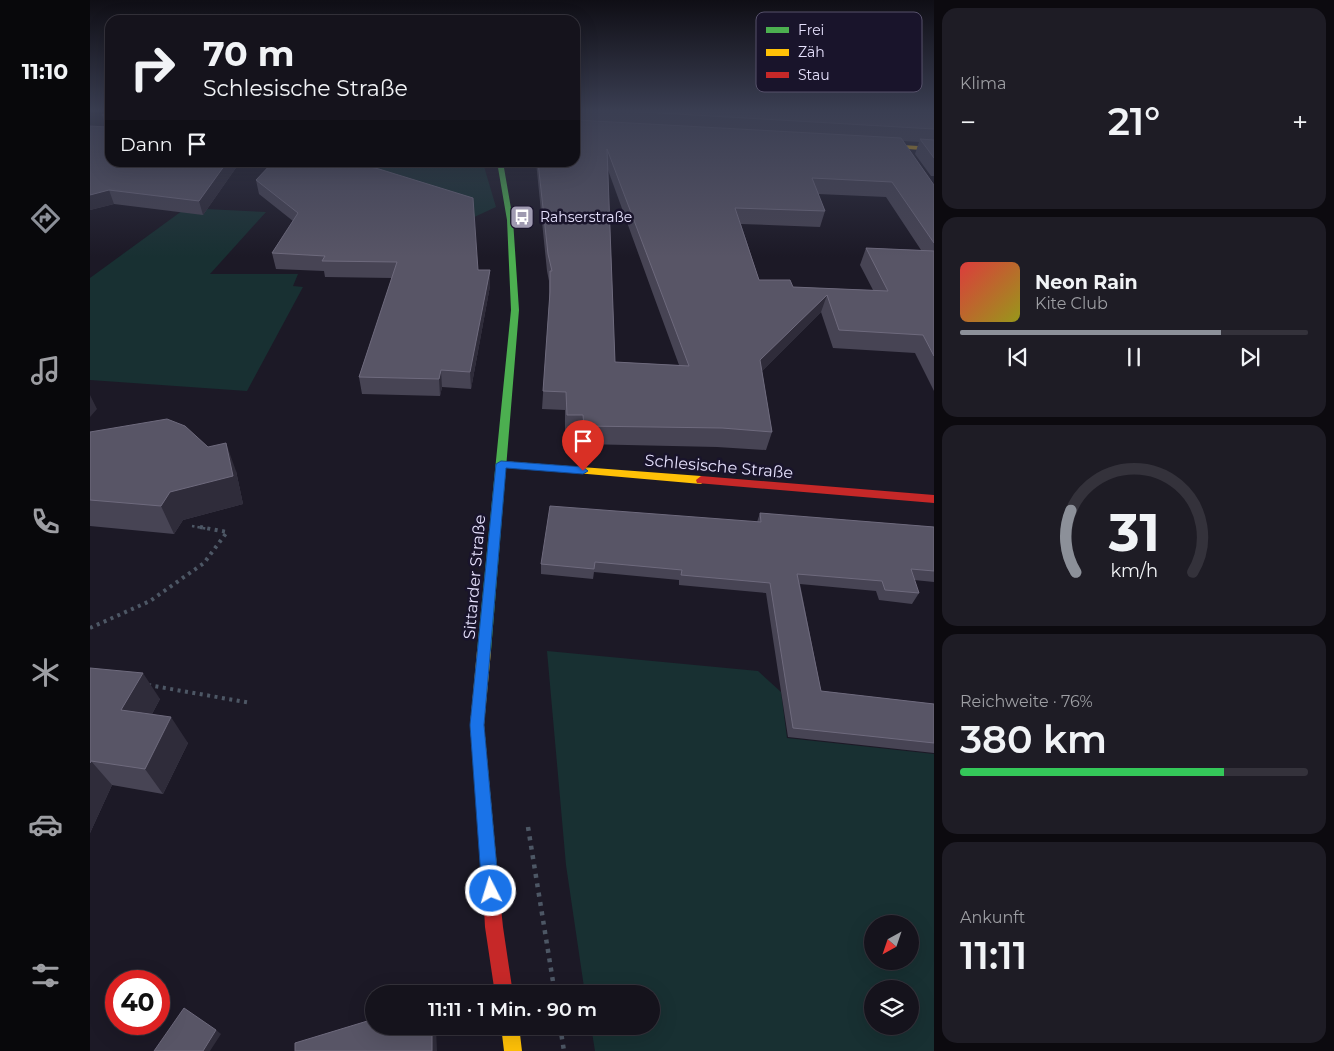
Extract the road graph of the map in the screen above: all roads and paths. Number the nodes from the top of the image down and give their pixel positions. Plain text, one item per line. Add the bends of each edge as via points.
1 (501, 167) edge
2 (501, 464) junction
3 (934, 499) edge
4 (192, 526) dead end
5 (90, 628) edge
6 (147, 684) dead end
7 (251, 703) dead end
8 (503, 985) edge
9 (511, 1035) edge
10 (561, 1035) edge
11 (513, 1051) edge
12 (564, 1051) edge

1 - 2 street, Sittarder Straße via 510,220 514,303
2 - 3 street, Schlesische Straße
2 - 8 street, Sittarder Straße via 477,725 494,927
4 - 5 path via 227,532 196,569 150,601
6 - 7 path
9 - 11 street
10 - 12 path

